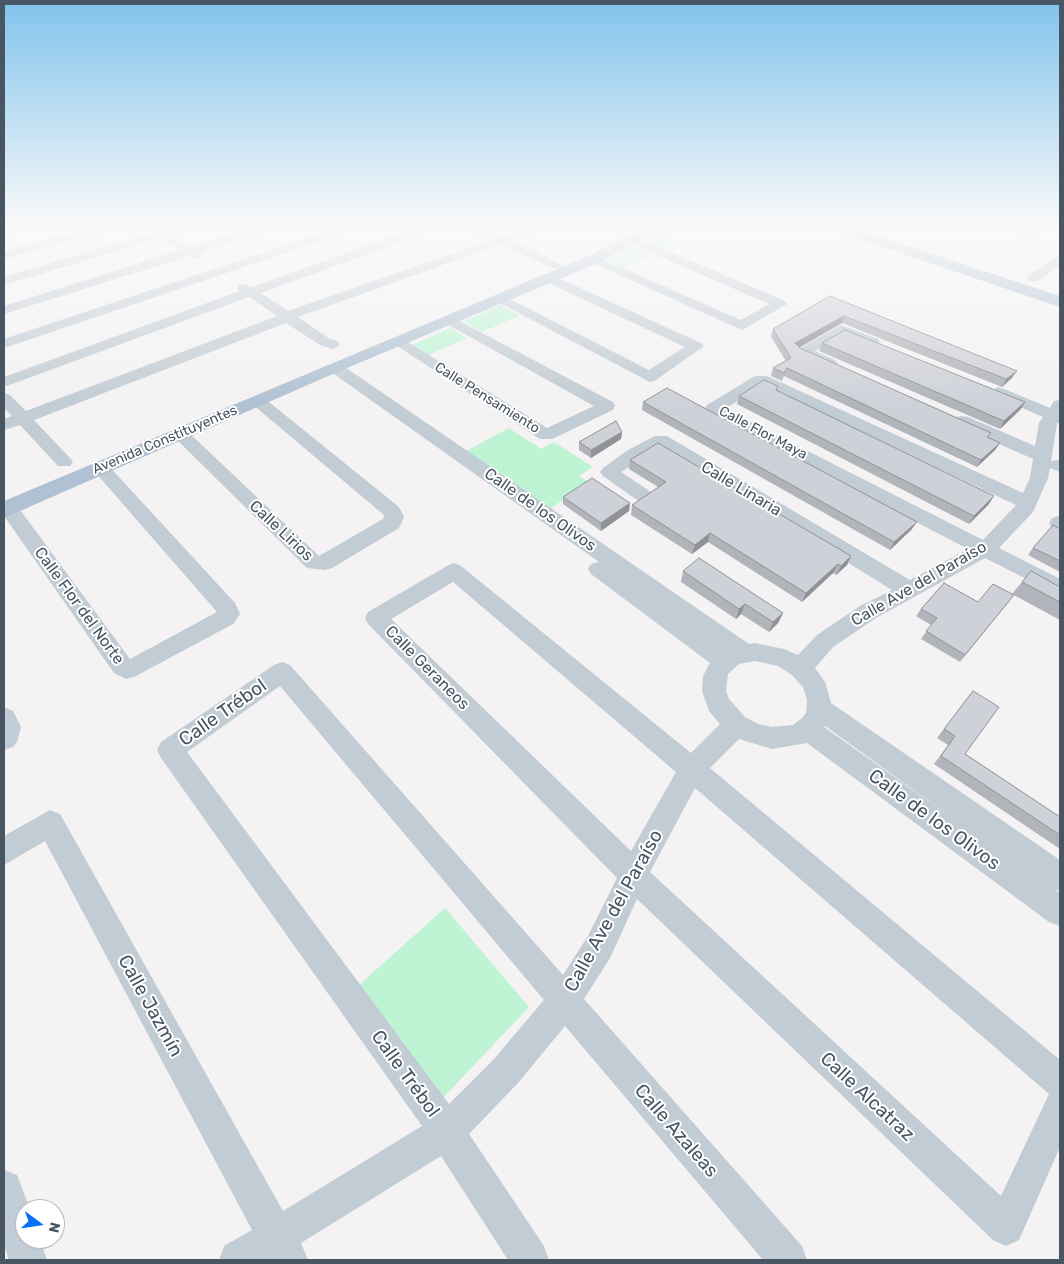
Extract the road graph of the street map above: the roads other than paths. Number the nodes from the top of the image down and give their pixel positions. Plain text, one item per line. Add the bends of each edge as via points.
1 (75, 287) edge
2 (173, 287) edge
3 (243, 287) edge
4 (267, 287) edge
5 (365, 287) edge
6 (523, 287) edge
7 (582, 287) edge
8 (653, 287) edge
9 (741, 287) edge
10 (1015, 287) edge
11 (251, 293) junction
12 (499, 299) junction
13 (1060, 302) edge
14 (4, 310) edge
15 (288, 317) junction
16 (450, 320) junction
17 (398, 342) junction
18 (4, 344) edge
19 (332, 344) dead end
20 (887, 348) edge
21 (331, 370) junction
22 (847, 371) edge
23 (4, 382) edge
24 (979, 385) edge
25 (4, 398) edge
26 (258, 401) junction
27 (1057, 412) edge
28 (944, 414) edge
29 (23, 418) junction
30 (4, 425) edge
31 (180, 434) junction
32 (64, 462) dead end
33 (1053, 462) edge
34 (100, 468) junction
35 (644, 496) edge
36 (1028, 503) junction
37 (6, 509) edge
38 (986, 549) junction
39 (1060, 588) edge
40 (911, 591) junction
41 (735, 658) junction
42 (800, 668) junction
43 (4, 718) edge
44 (813, 718) junction
45 (736, 725) junction
46 (4, 739) edge
47 (692, 769) junction
48 (4, 851) edge
49 (632, 875) junction
50 (1060, 876) edge
51 (1060, 912) edge
52 (565, 1001) junction
53 (1060, 1082) edge
54 (1060, 1107) edge
55 (446, 1132) junction
56 (4, 1188) edge
57 (282, 1249) edge
58 (28, 1260) edge
59 (238, 1260) edge
60 (530, 1260) edge
61 (788, 1260) edge

1 - 14 street
2 - 18 street
3 - 11 street
4 - 11 street
5 - 15 street
6 - 12 main road, Avenida Constituyentes
7 - 12 street via 696,346 650,377
8 - 9 street via 742,326 780,304
10 - 13 main road
11 - 15 street
11 - 23 street
12 - 16 main road, Avenida Constituyentes
15 - 19 street
15 - 29 street
16 - 17 main road, Avenida Constituyentes
16 - 17 street, Calle Pensamiento via 607,406 546,435
17 - 21 main road, Avenida Constituyentes
20 - 22 street via 841,329 803,351
21 - 26 main road, Avenida Constituyentes
21 - 41 street, Calle de los Olivos
24 - 27 street
25 - 29 street
26 - 31 main road, Avenida Constituyentes
26 - 31 street, Calle Lirios via 392,512 392,523 325,562 314,563
27 - 33 street, Calle Ave del Paraíso via 1048,422
28 - 33 street
29 - 30 street
29 - 32 street
31 - 34 main road, Avenida Constituyentes
33 - 36 street, Calle Ave del Paraíso via 1038,478
34 - 37 main road, Avenida Constituyentes
34 - 37 street, Calle Flor del Norte via 227,609 228,614 134,668 126,670 122,666
35 - 40 street, Calle Linaria via 609,472 661,440
36 - 38 street, Calle Ave del Paraíso
36 - 38 street, Calle Flor Maya via 762,379 713,409
38 - 39 street
38 - 40 street, Calle Ave del Paraíso
40 - 42 street, Calle Ave del Paraíso via 868,612 825,641
41 - 42 street via 767,653
41 - 45 street via 715,676 714,691 718,704
42 - 44 street via 813,682 820,700
43 - 46 street via 9,727
44 - 45 street via 798,735 772,738 753,734
44 - 50 street, Calle de los Olivos
44 - 51 street, Calle de los Olivos
45 - 47 street, Calle Ave del Paraíso
47 - 49 street, Calle Ave del Paraíso
47 - 49 street, Calle Geraneos via 454,571 376,618
47 - 53 street
48 - 57 street, Calle Jazmín via 50,823
49 - 52 street, Calle Ave del Paraíso via 599,947
49 - 54 street, Calle Alcatraz via 1006,1227
52 - 55 street, Calle Ave del Paraíso via 506,1071
52 - 55 street, Calle Trébol via 282,672 170,750
52 - 61 street, Calle Azaleas
55 - 57 street, Calle Ave del Paraíso
55 - 60 street
56 - 58 street
57 - 59 street, Calle Ave del Paraíso

